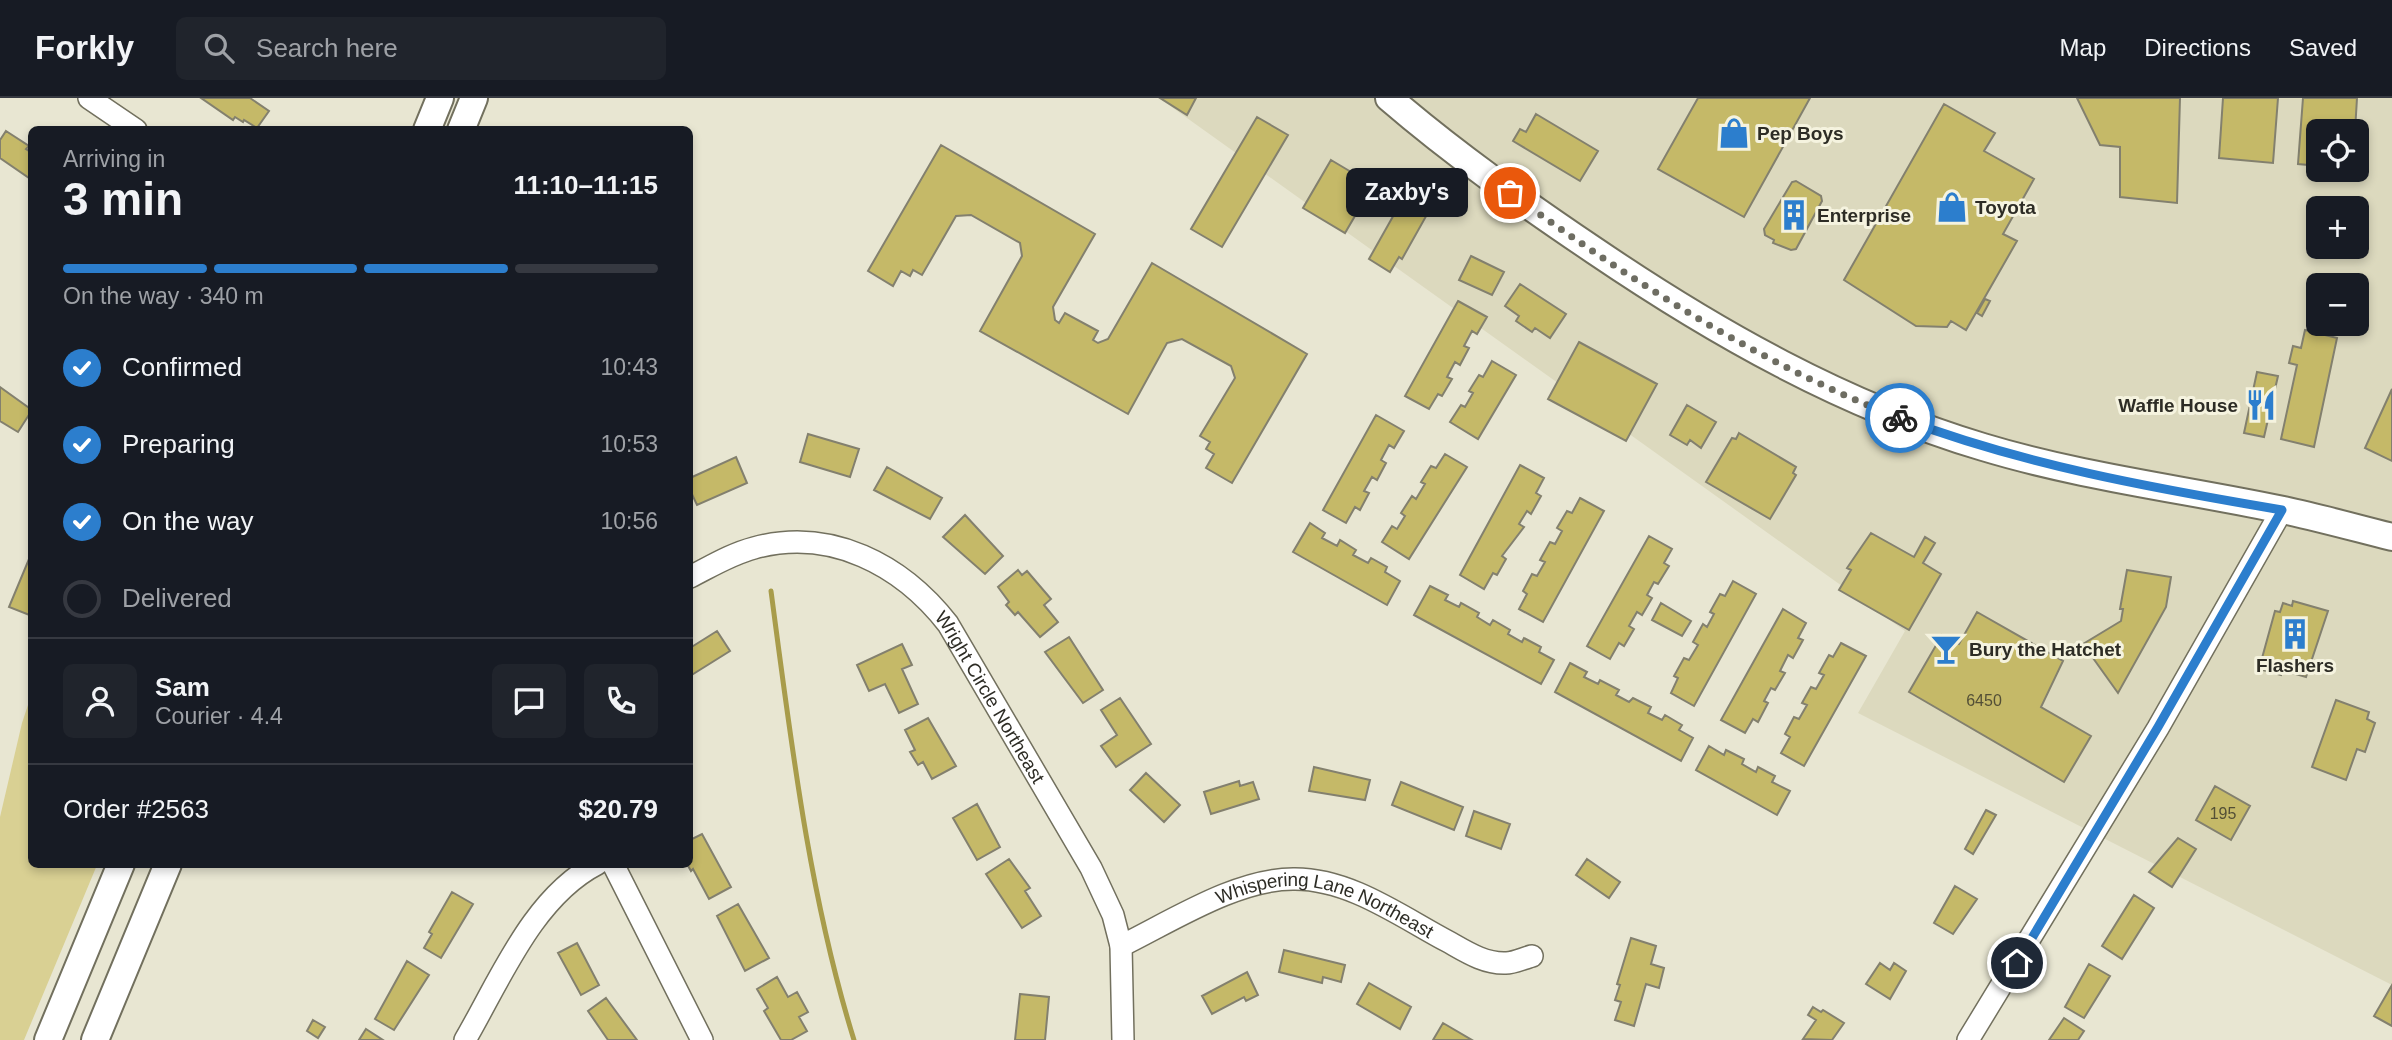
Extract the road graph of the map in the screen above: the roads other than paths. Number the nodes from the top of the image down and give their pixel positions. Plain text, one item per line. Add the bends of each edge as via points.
1 (89, 98) edge
2 (440, 98) edge
3 (474, 98) edge
4 (1389, 98) edge
5 (130, 126) edge
6 (429, 126) edge
7 (463, 126) edge
8 (2282, 510) junction
9 (2392, 537) edge
10 (693, 576) edge
11 (119, 868) edge
12 (166, 868) edge
13 (591, 868) edge
14 (615, 868) edge
15 (1121, 946) junction
16 (1532, 956) dead end
17 (48, 1040) edge
18 (95, 1040) edge
19 (464, 1040) edge
20 (702, 1040) edge
21 (1123, 1040) edge
22 (1968, 1040) edge

1 - 5 street
2 - 6 main road
3 - 7 main road
4 - 8 main road via 1489,178 1661,296 1796,372 1888,413 1982,447 2112,480
8 - 9 main road
8 - 22 street via 2158,727
10 - 15 street, Wright Circle Northeast via 753,548 813,543 873,559 915,587 948,624 1091,868 1113,915
11 - 17 main road
12 - 18 main road
13 - 19 street via 568,883 536,917
14 - 20 street
15 - 16 street, Whispering Lane Northeast via 1240,889 1296,879 1356,892 1482,960 1507,963
15 - 21 street, Wright Circle Northeast

